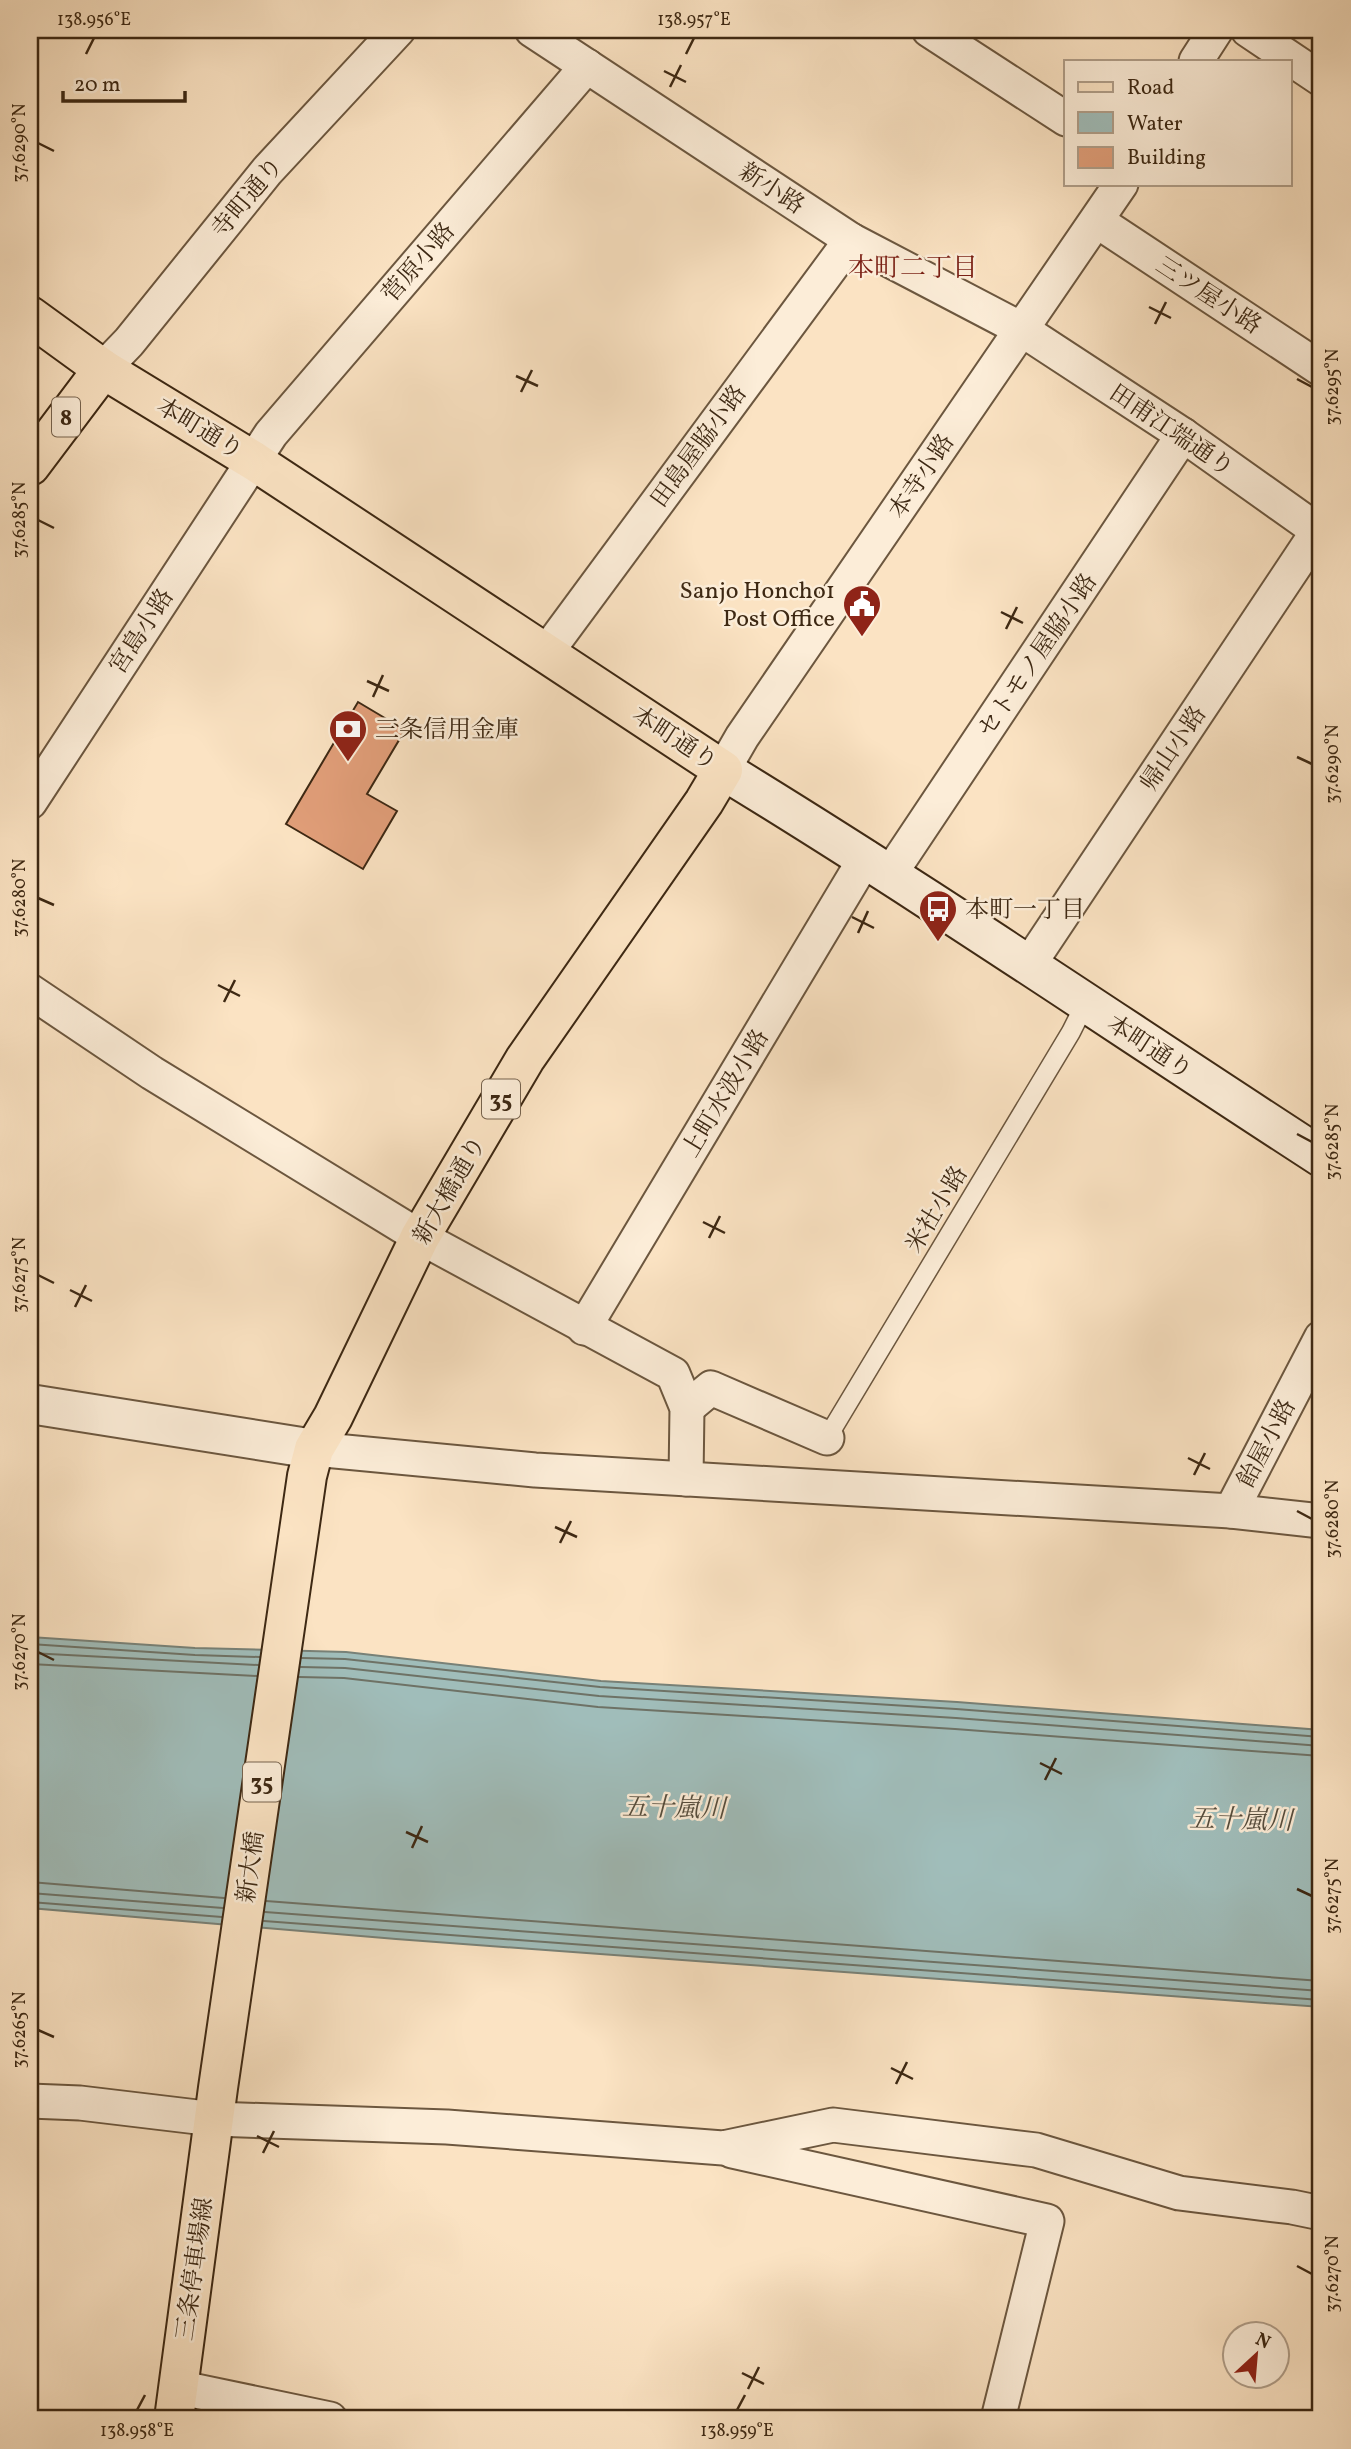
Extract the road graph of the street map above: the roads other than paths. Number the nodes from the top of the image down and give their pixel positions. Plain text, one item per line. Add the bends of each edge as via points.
1 (398, 30) edge
2 (533, 30) edge
3 (929, 30) edge
4 (1248, 30) edge
5 (587, 66) junction
6 (1321, 79) edge
7 (1064, 118) edge
8 (1120, 186) edge
9 (1097, 221) junction
10 (851, 240) junction
11 (30, 316) edge
12 (1021, 330) junction
13 (103, 369) junction
14 (1321, 369) edge
15 (1183, 435) junction
16 (254, 461) junction
17 (30, 466) edge
18 (1320, 532) edge
19 (547, 653) junction
20 (723, 770) junction
21 (30, 802) edge
22 (878, 866) junction
23 (1028, 966) junction
24 (30, 991) edge
25 (1085, 1004) junction
26 (1321, 1157) edge
27 (420, 1237) junction
28 (584, 1328) junction
29 (1321, 1338) edge
30 (30, 1404) edge
31 (687, 1408) junction
32 (827, 1437) joint
33 (310, 1463) junction
34 (686, 1479) junction
35 (1231, 1511) junction
36 (1321, 1521) edge
37 (30, 2101) edge
38 (216, 2104) junction
39 (723, 2148) junction
40 (1321, 2213) edge
41 (176, 2403) edge
42 (330, 2419) edge
43 (998, 2419) edge

1 - 13 street, 寺町通り via 267,170
2 - 5 street, 新小路
3 - 7 street
4 - 6 street
5 - 10 street, 新小路
5 - 16 street, 菅原小路 via 271,433
8 - 9 street, 本寺小路
9 - 12 street, 本寺小路
9 - 14 street, 三ツ屋小路
10 - 12 street, 新小路
10 - 19 street, 田島屋脇小路
11 - 13 main road, 本町通り / 8
12 - 15 street, 田甫江端通り
12 - 20 street, 本寺小路
13 - 16 main road, 本町通り
13 - 17 main road, 8
15 - 18 street, 田甫江端通り
15 - 22 street, セトモノ屋脇小路
16 - 19 main road, 本町通り
16 - 21 street, 宮島小路
18 - 23 street, 帰山小路
19 - 20 main road, 本町通り
20 - 22 main road, 本町通り
20 - 27 main road, 新大橋通り / 35 via 525,1059
22 - 23 main road, 本町通り
22 - 28 street, 上町水汲小路
23 - 25 main road, 本町通り
24 - 27 street via 152,1073
25 - 26 main road, 本町通り
25 - 32 lane, 米社小路
27 - 28 street
27 - 33 main road, 新大橋通り / 35
28 - 31 street via 673,1374
29 - 35 street, 飴屋小路
30 - 33 main road
31 - 32 street via 711,1388
31 - 34 street
33 - 34 street
33 - 38 main road, 新大橋 / 35
34 - 35 street
35 - 36 street
37 - 38 street
38 - 39 street
38 - 41 main road, 三条停車場線 / 35
39 - 40 street via 833,2125 1036,2150 1179,2193
39 - 43 street via 1046,2221
41 - 42 street

